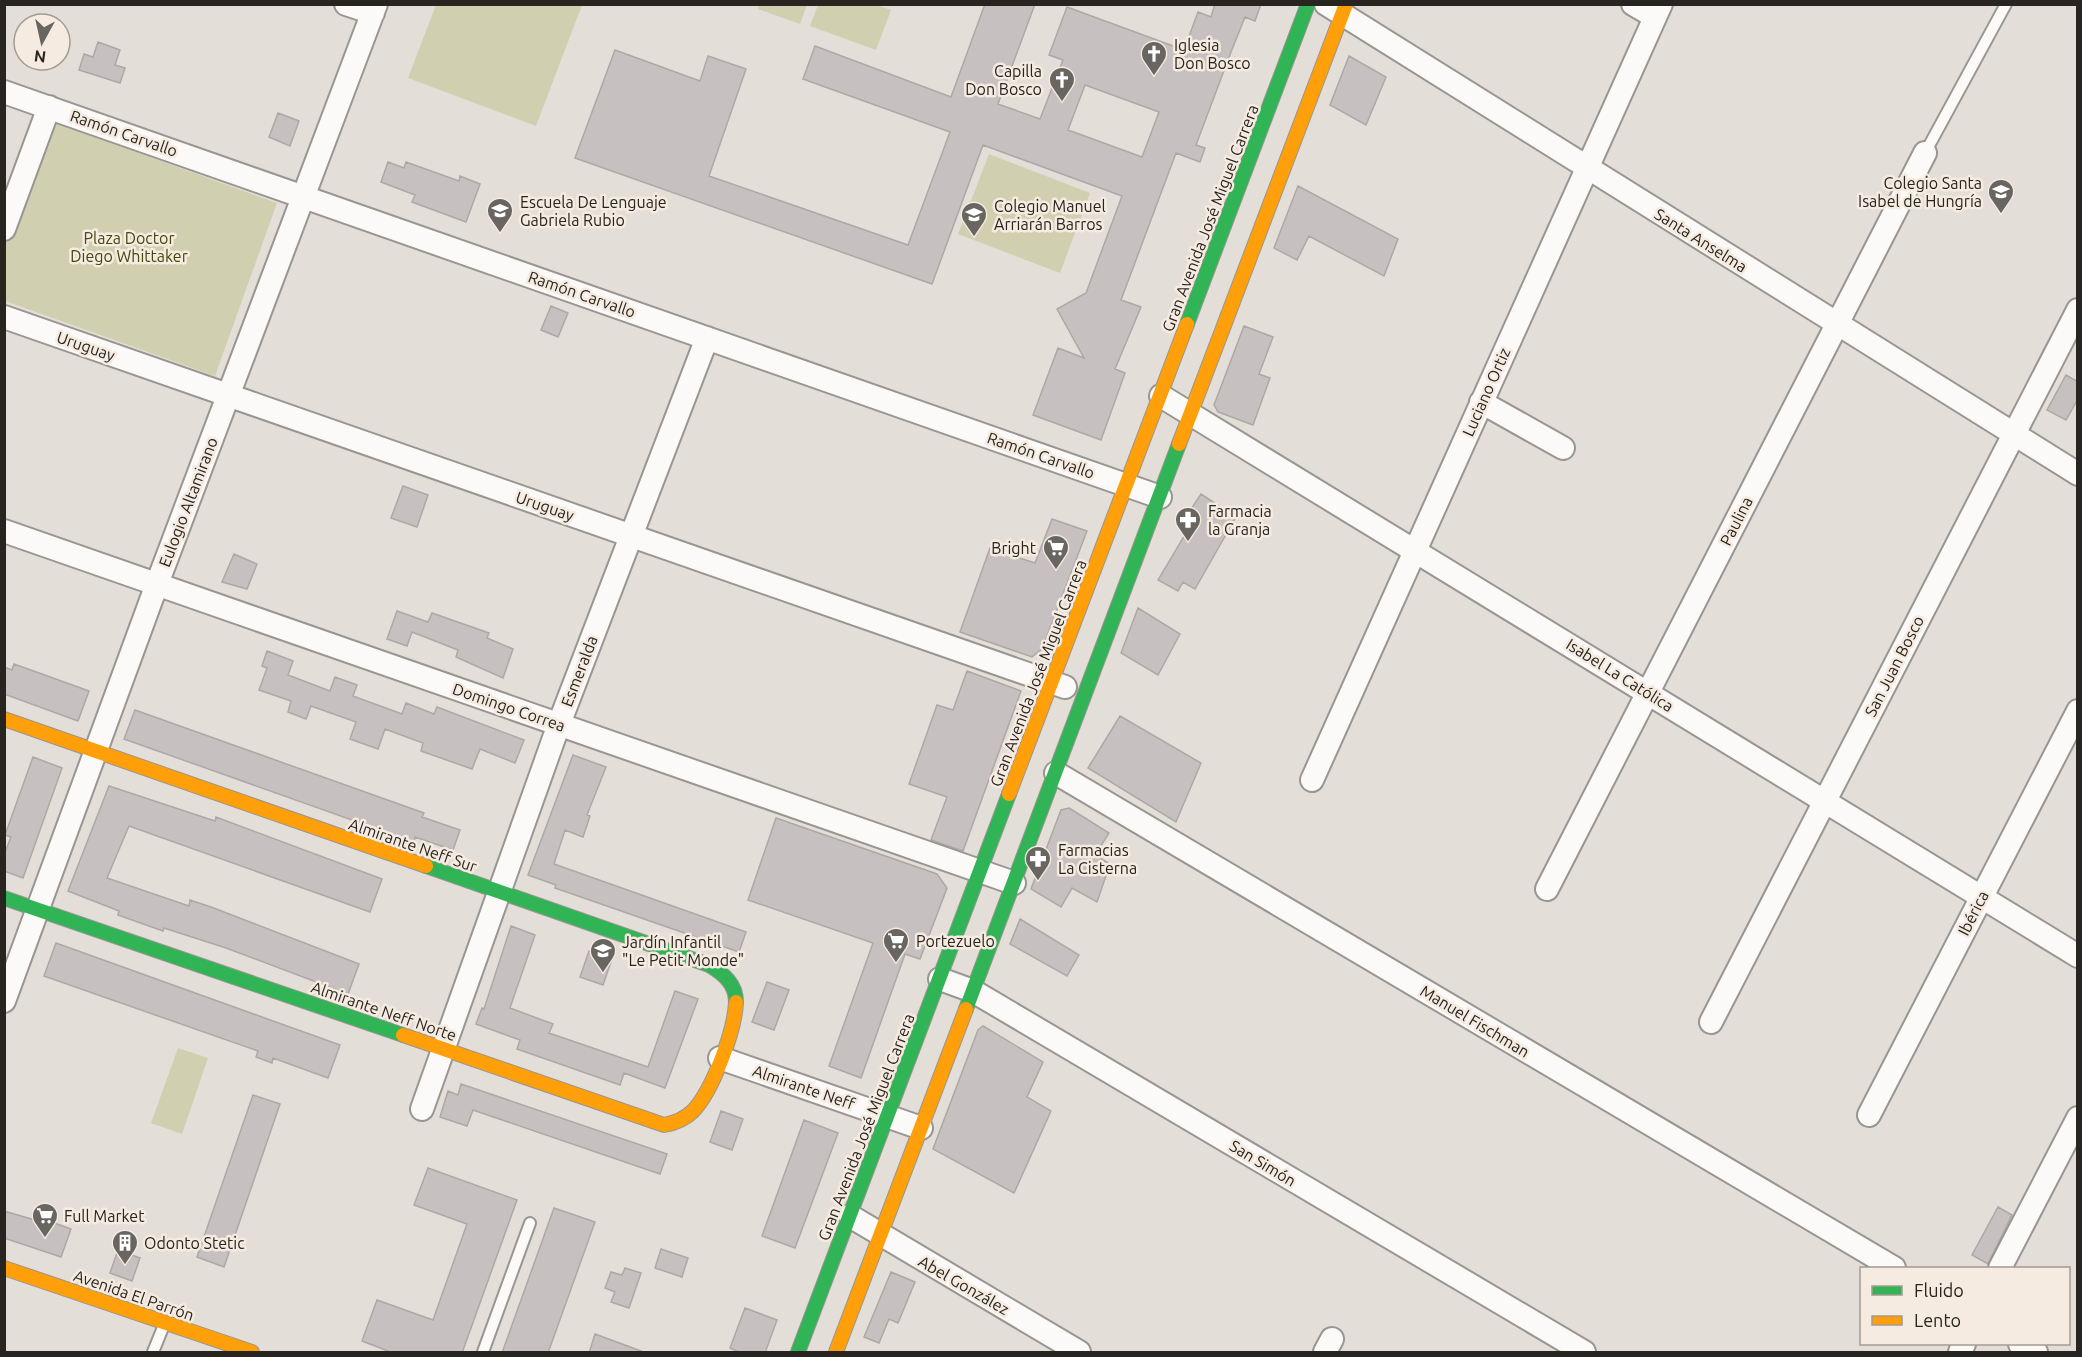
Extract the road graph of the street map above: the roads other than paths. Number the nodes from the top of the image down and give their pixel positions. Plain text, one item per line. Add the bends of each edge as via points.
1 (346, 4) edge
2 (1308, 4) edge
3 (1633, 4) edge
4 (2006, 4) edge
5 (1338, 8) edge
6 (374, 9) edge
7 (1658, 11) edge
8 (4, 92) edge
9 (49, 107) junction
10 (1925, 153) joint
11 (1586, 168) junction
12 (304, 196) junction
13 (4, 228) edge
14 (2078, 310) edge
15 (4, 317) edge
16 (1838, 324) junction
17 (707, 338) junction
18 (229, 395) junction
19 (1161, 396) junction
20 (1481, 402) junction
21 (1192, 413) junction
22 (2014, 434) junction
23 (1563, 448) dead end
24 (2078, 474) edge
25 (1127, 484) junction
26 (1160, 497) junction
27 (4, 531) edge
28 (630, 535) junction
29 (1415, 549) junction
30 (157, 584) junction
31 (1052, 682) junction
32 (1648, 692) junction
33 (1086, 694) junction
34 (2078, 711) edge
35 (4, 719) edge
36 (559, 724) junction
37 (96, 752) junction
38 (1056, 773) junction
39 (1312, 780) dead end
40 (1825, 801) junction
41 (981, 871) junction
42 (1014, 883) junction
43 (1547, 889) dead end
44 (499, 893) junction
45 (1982, 897) junction
46 (4, 898) edge
47 (39, 910) junction
48 (2078, 956) edge
49 (940, 979) junction
50 (973, 991) junction
51 (4, 1001) edge
52 (1711, 1022) dead end
53 (443, 1049) junction
54 (720, 1058) junction
55 (422, 1109) dead end
56 (1869, 1115) dead end
57 (887, 1116) junction
58 (2078, 1118) edge
59 (921, 1128) junction
60 (850, 1216) junction
61 (530, 1223) dead end
62 (881, 1236) junction
63 (1890, 1267) edge
64 (2001, 1267) edge
65 (4, 1268) edge
66 (164, 1323) junction
67 (2022, 1345) edge
68 (153, 1353) edge
69 (252, 1353) edge
70 (483, 1353) edge
71 (798, 1353) edge
72 (836, 1353) edge
73 (1079, 1353) edge
74 (1584, 1353) edge
75 (2036, 1353) edge

1 - 6 street
2 - 19 main road, Gran Avenida José Miguel Carrera
3 - 7 street
4 - 10 lane
5 - 11 street, Santa Anselma
5 - 21 main road
6 - 12 street, Eulogio Altamirano
7 - 11 street, Luciano Ortiz
8 - 9 street, Ramón Carvallo
9 - 12 street, Ramón Carvallo
9 - 13 street
10 - 16 street, Paulina
11 - 16 street, Santa Anselma
11 - 20 street, Luciano Ortiz
12 - 17 street, Ramón Carvallo
12 - 18 street, Eulogio Altamirano
14 - 22 street, San Juan Bosco
15 - 18 street, Uruguay
16 - 22 street, Santa Anselma
16 - 32 street, Paulina
17 - 25 street, Ramón Carvallo
17 - 28 street, Esmeralda
18 - 28 street, Uruguay
18 - 30 street, Eulogio Altamirano
19 - 21 street, Isabel La Católica
19 - 25 main road, Gran Avenida José Miguel Carrera
20 - 23 street
20 - 29 street, Luciano Ortiz
21 - 26 main road
21 - 29 street, Isabel La Católica
22 - 24 street, Santa Anselma
22 - 40 street, San Juan Bosco
25 - 26 street, Ramón Carvallo
25 - 31 main road, Gran Avenida José Miguel Carrera
26 - 33 main road
27 - 30 street, Domingo Correa
28 - 31 street, Uruguay
28 - 36 street, Esmeralda
29 - 32 street, Isabel La Católica
29 - 39 street, Luciano Ortiz
30 - 36 street, Domingo Correa
30 - 37 street, Eulogio Altamirano
31 - 33 street, Uruguay
31 - 41 main road, Gran Avenida José Miguel Carrera
32 - 40 street, Isabel La Católica
32 - 43 street, Paulina
33 - 38 main road
34 - 45 street, Ibérica
35 - 37 main road, Almirante Neff Sur
36 - 41 street, Domingo Correa
36 - 44 street, Esmeralda
37 - 44 main road, Almirante Neff Sur
37 - 47 street, Eulogio Altamirano
38 - 42 main road
38 - 63 street, Manuel Fischman
40 - 45 street, Isabel La Católica
40 - 52 street, San Juan Bosco
41 - 42 street, Domingo Correa
41 - 49 main road, Gran Avenida José Miguel Carrera
42 - 50 main road
44 - 53 street, Esmeralda
44 - 54 main road, Almirante Neff Sur via 718,970 732,986 736,1003
45 - 48 street, Isabel La Católica
45 - 56 street, Ibérica
46 - 47 main road, Almirante Neff Norte
47 - 51 street, Eulogio Altamirano
47 - 53 main road, Almirante Neff Norte
49 - 50 street, San Simón
49 - 57 main road, Gran Avenida José Miguel Carrera
50 - 59 main road
50 - 74 street, San Simón
53 - 54 main road, Almirante Neff Norte via 664,1125 681,1121 695,1109
53 - 55 street, Esmeralda
54 - 57 street, Almirante Neff
57 - 59 street, Almirante Neff
57 - 60 main road, Gran Avenida José Miguel Carrera
58 - 64 street
59 - 62 main road
60 - 62 street, Abel González
60 - 71 main road, Gran Avenida José Miguel Carrera
61 - 70 lane
62 - 72 main road
62 - 73 street, Abel González
65 - 66 main road, Avenida El Parrón
66 - 68 lane
66 - 69 main road, Avenida El Parrón
67 - 75 street

